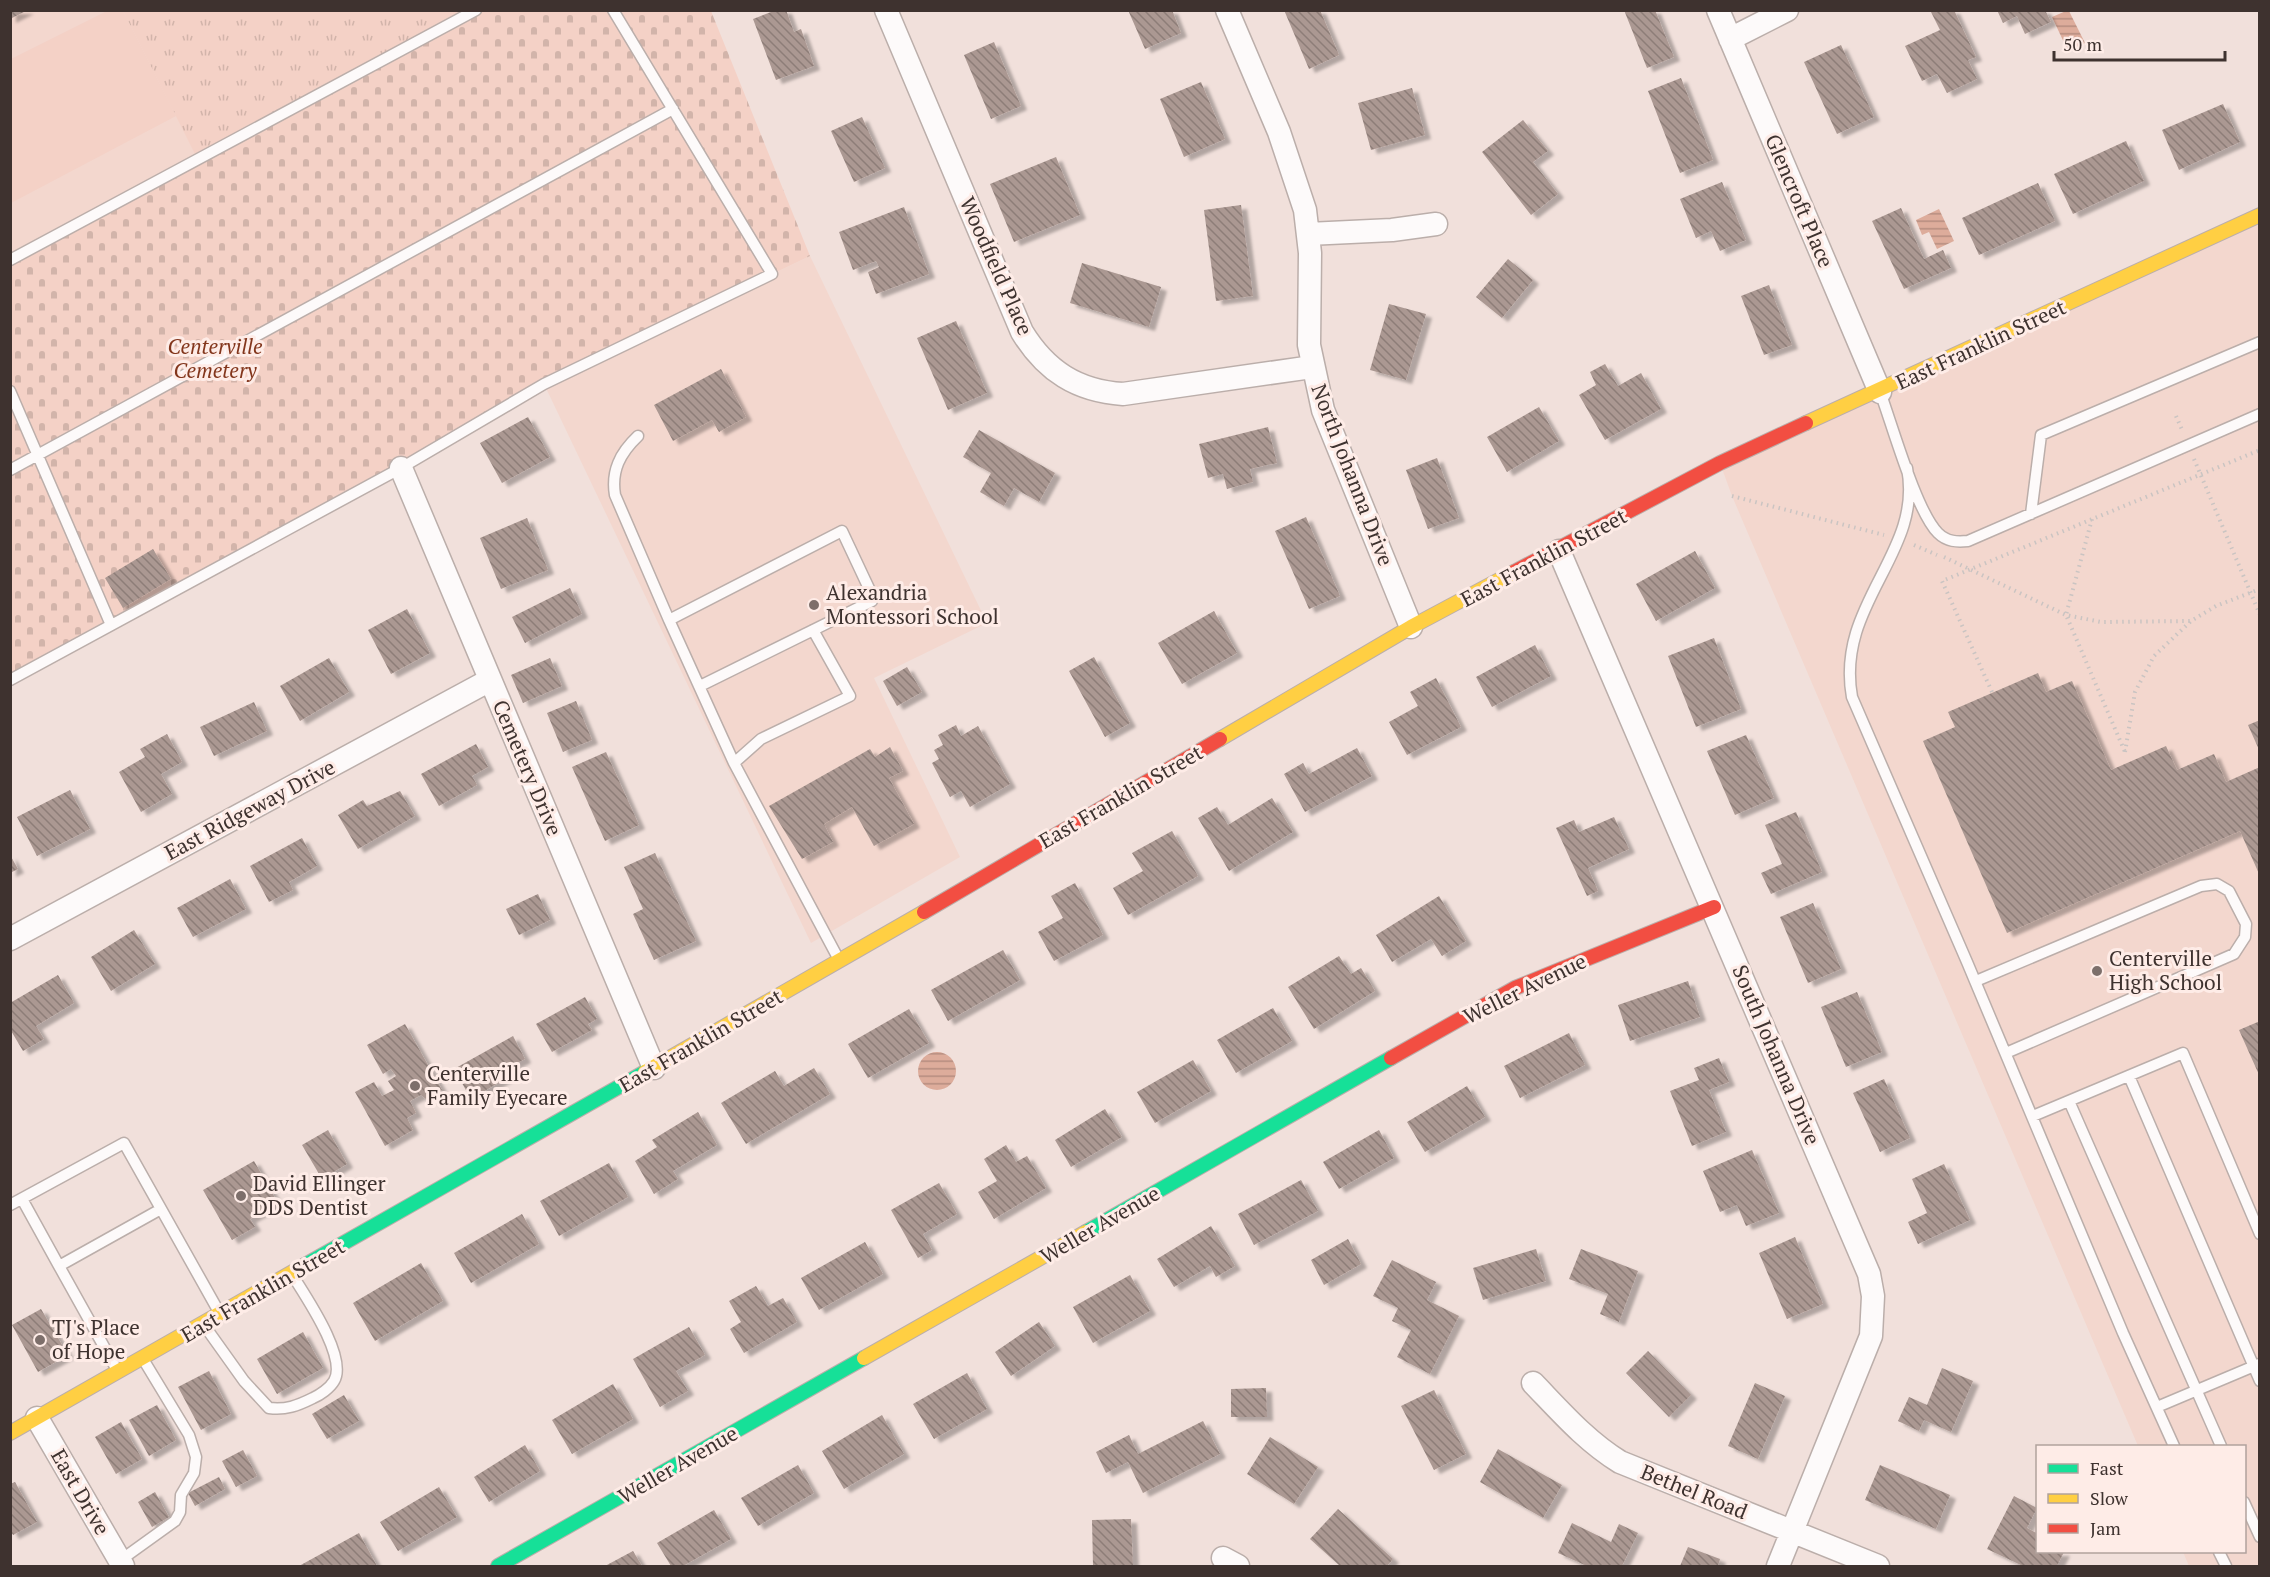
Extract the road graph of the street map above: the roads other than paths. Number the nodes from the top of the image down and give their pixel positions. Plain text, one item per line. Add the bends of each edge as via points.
1 (476, 10) edge
2 (613, 10) edge
3 (886, 10) edge
4 (1227, 10) edge
5 (1718, 10) edge
6 (1787, 10) edge
7 (1730, 39) junction
8 (673, 109) junction
9 (2259, 215) edge
10 (1436, 224) dead end
11 (1308, 234) junction
12 (10, 260) edge
13 (2259, 342) edge
14 (1312, 367) junction
15 (10, 390) edge
16 (1880, 392) junction
17 (2259, 414) edge
18 (638, 436) dead end
19 (38, 455) junction
20 (401, 468) junction
21 (1907, 468) junction
22 (10, 470) edge
23 (2031, 514) junction
24 (1559, 551) junction
25 (669, 620) junction
26 (111, 625) junction
27 (1411, 627) junction
28 (813, 630) junction
29 (10, 680) edge
30 (490, 680) junction
31 (700, 686) junction
32 (734, 763) junction
33 (1714, 907) junction
34 (10, 939) edge
35 (840, 961) junction
36 (1976, 981) junction
37 (2006, 1053) junction
38 (654, 1068) junction
39 (2129, 1076) junction
40 (2069, 1101) junction
41 (2033, 1116) junction
42 (22, 1199) junction
43 (10, 1205) edge
44 (161, 1209) junction
45 (2259, 1234) edge
46 (59, 1266) junction
47 (292, 1274) junction
48 (221, 1315) junction
49 (204, 1325) junction
50 (143, 1359) junction
51 (2256, 1365) edge
52 (118, 1373) junction
53 (2259, 1381) edge
54 (1533, 1383) dead end
55 (2196, 1390) junction
56 (2157, 1407) junction
57 (37, 1418) junction
58 (10, 1433) edge
59 (2174, 1445) edge
60 (2221, 1445) edge
61 (2246, 1507) edge
62 (1792, 1532) junction
63 (2259, 1537) edge
64 (118, 1565) edge
65 (498, 1566) edge
66 (1778, 1566) edge
67 (1878, 1566) edge

1 - 12 lane
2 - 8 lane
3 - 14 street, Woodfield Place via 1022,332 1046,364 1081,387 1123,393
4 - 11 street, North Johanna Drive via 1292,165
5 - 7 street, Glencroft Place
6 - 7 street
7 - 16 street, Glencroft Place
8 - 19 lane
8 - 20 lane via 772,274 544,384
9 - 16 street, East Franklin Street
10 - 11 street
11 - 14 street, North Johanna Drive
13 - 23 lane via 2041,435
14 - 27 street, North Johanna Drive via 1323,410
15 - 19 lane
16 - 21 lane
16 - 24 street, East Franklin Street via 1720,463
17 - 23 lane
18 - 25 lane via 616,465 615,495
19 - 22 lane
19 - 26 lane
20 - 26 lane
20 - 30 street, Cemetery Drive
21 - 23 lane via 1923,510 1946,539 1968,541
21 - 36 lane via 1910,506 1855,629 1848,678 1852,697
24 - 27 street, East Franklin Street
24 - 33 street, South Johanna Drive
25 - 28 lane via 841,530 874,599
25 - 31 lane
26 - 29 lane
27 - 35 street, East Franklin Street
28 - 31 lane
28 - 32 lane via 850,696 761,739
30 - 34 street, East Ridgeway Drive
30 - 38 street, Cemetery Drive
31 - 32 lane
32 - 35 lane
33 - 62 street, South Johanna Drive via 1869,1274 1873,1296 1870,1336
33 - 65 street, Weller Avenue via 1515,988
35 - 38 street, East Franklin Street
36 - 37 lane
36 - 37 lane via 2201,886 2217,885 2229,891 2246,924 2245,938 2234,954
37 - 41 lane
38 - 47 street, East Franklin Street
39 - 40 lane
39 - 45 lane via 2183,1053
39 - 51 lane
40 - 41 lane
40 - 55 lane
41 - 56 lane
42 - 43 lane
42 - 44 lane via 124,1143
42 - 46 lane
44 - 46 lane
44 - 48 lane
46 - 52 lane
47 - 48 street, East Franklin Street
47 - 49 lane via 331,1343 338,1370 334,1382 320,1395 285,1410 268,1408
48 - 49 street, East Franklin Street
49 - 50 street, East Franklin Street
50 - 52 street, East Franklin Street
50 - 64 lane via 189,1435 196,1457 194,1473 181,1495 175,1521
51 - 53 lane
51 - 55 lane
52 - 57 street, East Franklin Street
54 - 62 street, Bethel Road via 1579,1431 1620,1462
55 - 56 lane
55 - 60 lane
56 - 59 lane
57 - 58 street, East Franklin Street
57 - 64 street, East Drive
61 - 63 lane
62 - 66 street, South Johanna Drive
62 - 67 street, Bethel Road

